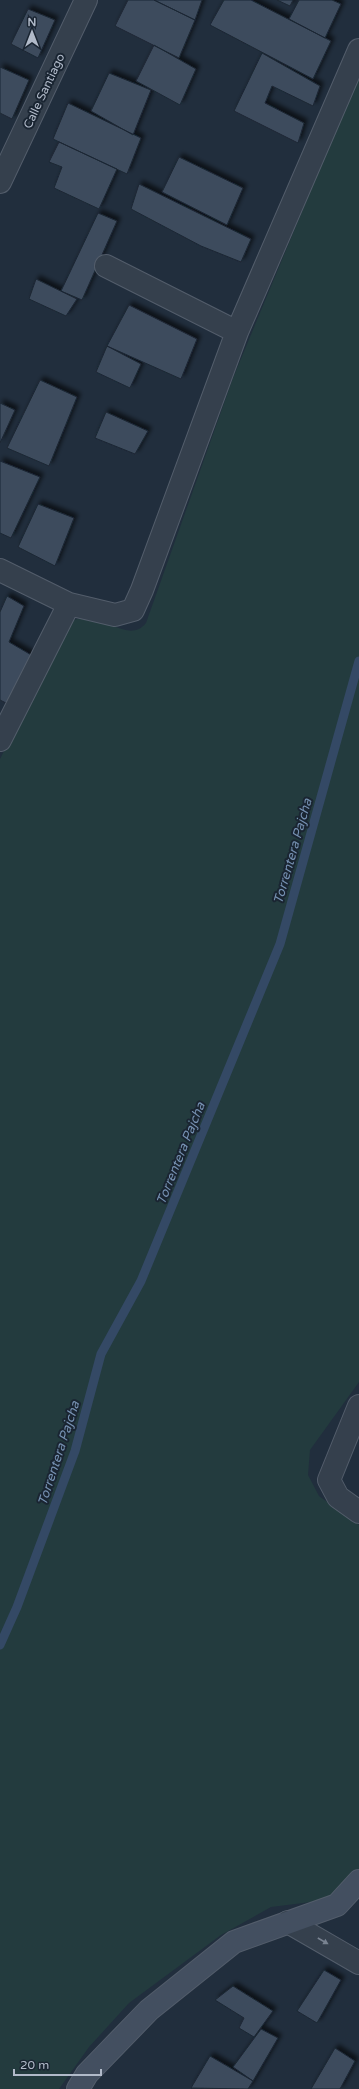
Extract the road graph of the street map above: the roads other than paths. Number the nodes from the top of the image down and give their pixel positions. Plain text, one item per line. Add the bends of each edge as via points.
1 (86, 0) edge
2 (359, 50) edge
3 (0, 182) edge
4 (106, 266) dead end
5 (237, 332) junction
6 (0, 570) edge
7 (69, 604) junction
8 (0, 740) edge
9 (359, 1406) edge
10 (359, 1512) edge
11 (359, 1881) edge
12 (288, 1922) junction
13 (359, 1963) edge
14 (78, 2089) edge

1 - 3 street, Calle Santiago
2 - 5 street
4 - 5 street
5 - 7 street via 133,610 115,615
6 - 7 street
7 - 8 street
9 - 10 street via 329,1480 338,1497
11 - 12 main road via 337,1905
12 -> 13 street
12 - 14 main road via 234,1942 149,2010 87,2074

